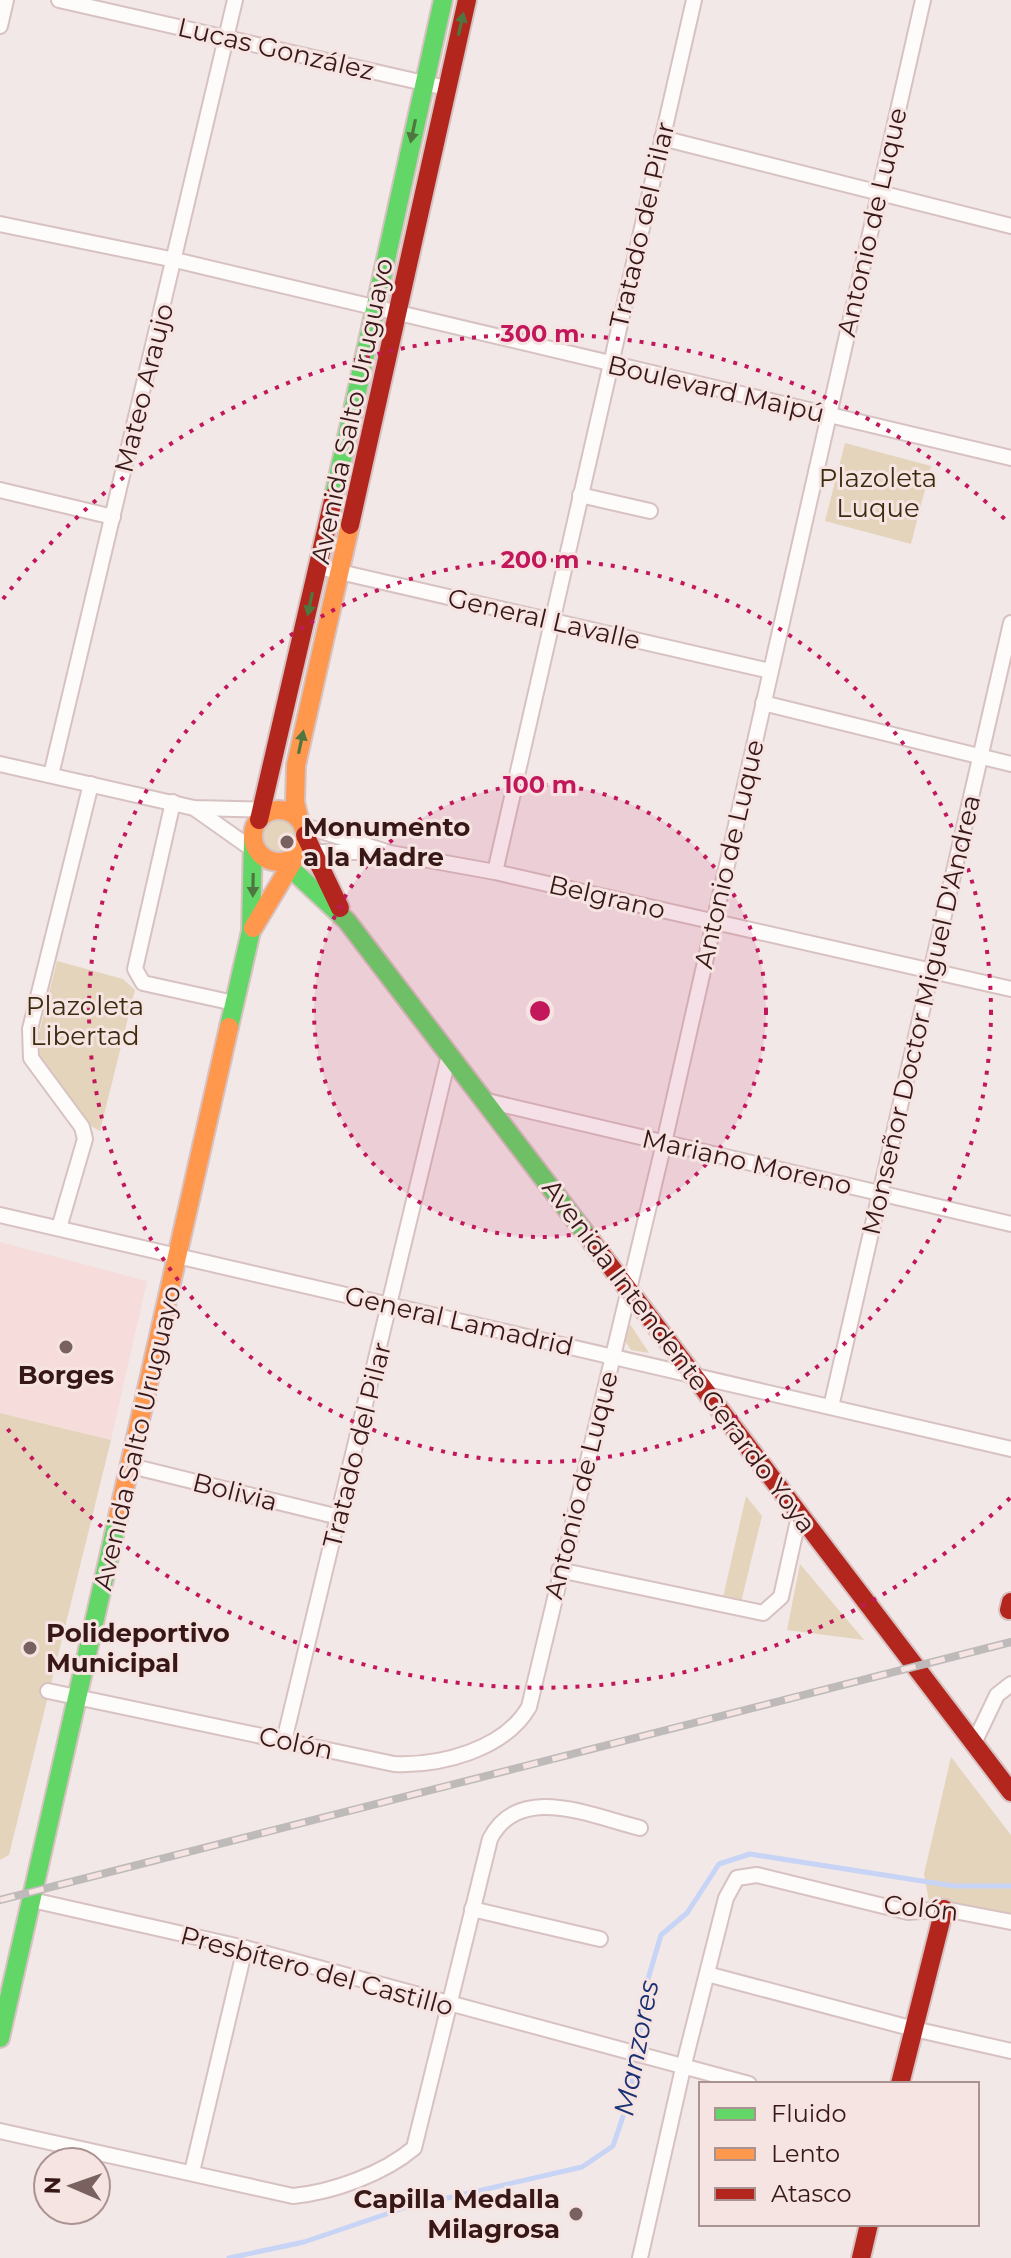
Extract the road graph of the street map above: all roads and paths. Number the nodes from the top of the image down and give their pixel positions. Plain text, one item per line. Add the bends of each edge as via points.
1 (6, 0) edge
2 (59, 0) edge
3 (235, 0) edge
4 (443, 0) edge
5 (467, 0) edge
6 (694, 0) edge
7 (923, 0) edge
8 (0, 26) edge
9 (226, 37) junction
10 (423, 83) junction
11 (446, 88) junction
12 (662, 138) junction
13 (878, 193) junction
14 (0, 224) edge
15 (1011, 226) edge
16 (175, 260) junction
17 (375, 307) junction
18 (397, 313) junction
19 (609, 364) junction
20 (829, 415) junction
21 (1011, 458) edge
22 (0, 490) edge
23 (580, 495) junction
24 (650, 511) dead end
25 (113, 517) junction
26 (318, 567) junction
27 (338, 571) junction
28 (551, 620) junction
29 (1011, 623) edge
30 (770, 671) junction
31 (763, 703) junction
32 (980, 756) junction
33 (2, 764) edge
34 (1011, 764) edge
35 (51, 775) junction
36 (0, 781) edge
37 (91, 784) junction
38 (173, 802) junction
39 (194, 808) junction
40 (265, 813) junction
41 (299, 846) junction
42 (256, 848) junction
43 (390, 853) junction
44 (495, 872) junction
45 (347, 921) junction
46 (713, 922) junction
47 (251, 931) junction
48 (932, 971) junction
49 (1011, 989) edge
50 (234, 1003) junction
51 (449, 1055) junction
52 (483, 1100) junction
53 (664, 1143) junction
54 (880, 1194) junction
55 (0, 1215) edge
56 (1011, 1224) edge
57 (59, 1228) junction
58 (180, 1255) junction
59 (628, 1290) junction
60 (392, 1305) junction
61 (613, 1357) junction
62 (693, 1376) junction
63 (831, 1407) junction
64 (1011, 1449) edge
65 (131, 1466) junction
66 (799, 1516) junction
67 (339, 1517) junction
68 (559, 1570) junction
69 (1011, 1684) edge
70 (48, 1691) dead end
71 (77, 1697) junction
72 (529, 1707) joint
73 (284, 1741) junction
74 (974, 1743) junction
75 (1011, 1792) edge
76 (640, 1828) dead end
77 (32, 1900) junction
78 (472, 1909) junction
79 (944, 1909) junction
80 (1011, 1922) edge
81 (600, 1939) dead end
82 (245, 1948) junction
83 (707, 1974) junction
84 (447, 2005) junction
85 (914, 2029) junction
86 (0, 2038) edge
87 (1011, 2051) edge
88 (683, 2068) junction
89 (741, 2082) edge
90 (901, 2082) edge
91 (0, 2131) edge
92 (192, 2172) junction
93 (869, 2226) edge
94 (640, 2258) edge
95 (861, 2258) edge

1 - 8 street
2 - 9 street, Lucas González
3 - 9 street, Mateo Araujo
4 - 10 main road, Avenida Salto Uruguayo
11 -> 5 main road, Avenida Salto Uruguayo
6 - 12 street, Tratado del Pilar
7 - 13 street, Antonio de Luque
9 - 10 street, Lucas González
9 - 16 street, Mateo Araujo
10 - 11 street, Lucas González
10 -> 17 main road, Avenida Salto Uruguayo
11 - 18 main road, Avenida Salto Uruguayo
12 - 13 street
12 - 19 street, Tratado del Pilar
13 - 15 street
13 - 20 street, Antonio de Luque
14 - 16 street, Boulevard Maipú
16 - 17 street, Boulevard Maipú
16 - 25 street, Mateo Araujo
17 - 18 street, Boulevard Maipú
17 - 26 main road, Avenida Salto Uruguayo
18 - 19 street, Boulevard Maipú
18 - 27 main road, Avenida Salto Uruguayo
19 - 20 street, Boulevard Maipú
19 - 23 street, Tratado del Pilar
20 - 21 street, Boulevard Maipú
20 - 30 street, Antonio de Luque
22 - 25 street
23 - 24 street
23 - 28 street, Tratado del Pilar
25 - 35 street, Mateo Araujo
26 - 27 street, General Lavalle
26 -> 40 main road, Avenida Salto Uruguayo
27 - 28 street, General Lavalle
41 -> 27 main road, Avenida Salto Uruguayo via 296,765
28 - 30 street, General Lavalle
28 - 44 street, Tratado del Pilar
29 - 32 street, Monseñor Doctor Miguel D'Andrea
30 - 31 street, Antonio de Luque
31 - 32 street
31 - 46 street, Antonio de Luque
32 - 34 street
32 - 48 street, Monseñor Doctor Miguel D'Andrea
33 - 35 street
33 - 36 street
35 - 37 street
37 - 38 street
37 - 57 street via 30,1029 31,1058 82,1127 85,1139
38 - 39 street
38 - 50 street via 135,969 143,983
39 - 40 street
39 - 42 street
40 - 41 main road via 291,813
40 - 42 main road, Avenida Salto Uruguayo
41 - 42 main road
41 - 43 street, Belgrano
41 - 43 street, Belgrano
41 - 45 main road, Avenida Intendente Gerardo Yoya
41 - 45 main road, Avenida Intendente Gerardo Yoya
41 - 47 main road, Avenida Salto Uruguayo
42 -> 47 main road, Avenida Salto Uruguayo
43 - 44 street, Belgrano
44 - 46 street, Belgrano
45 - 51 main road, Avenida Intendente Gerardo Yoya
46 - 48 street, Belgrano
46 - 53 street, Antonio de Luque
47 - 50 main road, Avenida Salto Uruguayo
48 - 49 street, Belgrano
48 - 54 street, Monseñor Doctor Miguel D'Andrea
50 - 58 main road, Avenida Salto Uruguayo
51 - 52 main road, Avenida Intendente Gerardo Yoya
51 - 60 street, Tratado del Pilar
52 - 53 street, Mariano Moreno
52 - 59 main road, Avenida Intendente Gerardo Yoya
53 - 54 street, Mariano Moreno
53 - 59 street, Antonio de Luque
54 - 56 street, Mariano Moreno
54 - 63 street, Monseñor Doctor Miguel D'Andrea
55 - 57 street, General Lamadrid
57 - 58 street, General Lamadrid
58 - 60 street, General Lamadrid
58 - 65 main road, Avenida Salto Uruguayo
59 - 61 street, Antonio de Luque
59 - 62 main road, Avenida Intendente Gerardo Yoya
60 - 61 street, General Lamadrid
60 - 67 street, Tratado del Pilar
61 - 62 street, General Lamadrid
61 - 68 street, Antonio de Luque
62 - 63 street, General Lamadrid
62 - 66 main road, Avenida Intendente Gerardo Yoya
63 - 64 street, General Lamadrid
65 - 67 street, Bolivia
65 - 71 main road, Avenida Salto Uruguayo
66 - 68 street via 781,1597 763,1613
66 - 74 main road, Avenida Intendente Gerardo Yoya
67 - 73 street, Tratado del Pilar
68 - 72 street, Antonio de Luque
69 - 74 street via 997,1695
70 - 71 street, Colón
71 - 73 street, Colón
71 - 77 main road, Avenida Salto Uruguayo
72 - 73 street, Colón via 489,1745 419,1765
74 - 75 main road, Avenida Intendente Gerardo Yoya
76 - 78 street via 540,1806 513,1811 500,1820 490,1839
77 - 82 street, Presbítero del Castillo
77 - 86 main road, Avenida Salto Uruguayo
78 - 81 street
78 - 84 street
79 - 80 street, Colón
79 - 83 street, Colón via 908,1912 757,1875 737,1878 726,1898
79 - 85 main road
82 - 84 street, Presbítero del Castillo
82 - 92 street
83 - 85 street
83 - 88 street
84 - 88 street, Presbítero del Castillo
84 - 92 street via 414,2148 398,2162 293,2196
85 - 87 street
85 - 90 main road
88 - 89 street
88 - 94 street
91 - 92 street
93 - 95 main road

